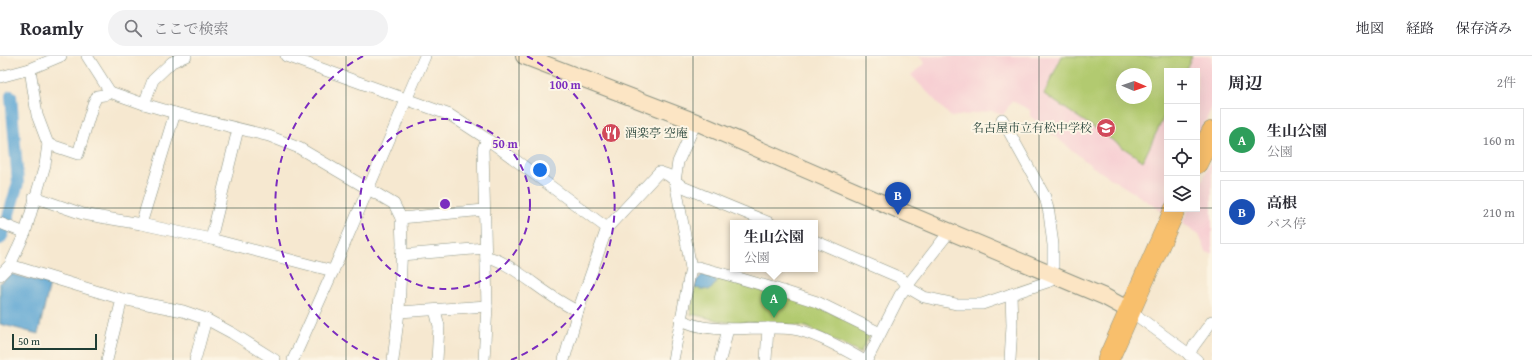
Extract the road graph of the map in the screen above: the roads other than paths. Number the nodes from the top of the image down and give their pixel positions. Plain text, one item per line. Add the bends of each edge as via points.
1 (61, 56) edge
2 (87, 56) edge
3 (186, 56) edge
4 (286, 56) edge
5 (425, 56) edge
6 (524, 56) edge
7 (30, 69) junction
8 (0, 77) edge
9 (110, 92) junction
10 (407, 100) junction
11 (144, 104) junction
12 (175, 113) junction
13 (1002, 119) dead end
14 (696, 122) junction
15 (238, 129) junction
16 (1212, 132) edge
17 (487, 139) junction
18 (48, 144) junction
19 (1200, 158) edge
20 (676, 181) junction
21 (368, 188) junction
22 (34, 198) junction
23 (484, 210) junction
24 (1174, 212) edge
25 (401, 218) junction
26 (763, 220) edge
27 (0, 223) edge
28 (141, 224) junction
29 (607, 228) junction
30 (950, 231) junction
31 (25, 233) junction
32 (211, 239) junction
33 (818, 242) edge
34 (485, 253) junction
35 (401, 255) junction
36 (10, 265) junction
37 (691, 268) junction
38 (333, 271) junction
39 (0, 275) edge
40 (1056, 276) junction
41 (906, 285) junction
42 (1011, 294) junction
43 (122, 299) junction
44 (487, 306) junction
45 (435, 310) junction
46 (1129, 310) junction
47 (578, 311) junction
48 (399, 312) junction
49 (680, 319) junction
50 (206, 320) junction
51 (1212, 320) edge
52 (768, 328) junction
53 (728, 329) junction
54 (880, 333) junction
55 (1193, 357) edge
56 (107, 360) edge
57 (195, 360) edge
58 (275, 360) edge
59 (292, 360) edge
60 (393, 360) edge
61 (437, 360) edge
62 (484, 360) edge
63 (564, 360) edge
64 (673, 360) edge
65 (720, 360) edge
66 (766, 360) edge
67 (863, 360) edge
68 (867, 360) edge
69 (1010, 360) edge
70 (1108, 360) edge

1 - 7 street
2 - 9 street
3 - 11 street via 172,62 154,80
4 - 10 street
5 - 10 street
6 - 14 street
7 - 8 street
7 - 18 street via 37,115
9 - 11 street
9 - 18 street via 98,96 92,104 78,154
10 - 17 street via 450,114
10 - 21 street
11 - 12 street
12 - 15 street
12 - 28 street
13 - 40 street via 1045,197
14 - 20 street via 678,162
14 - 30 street
15 - 21 street via 269,136 299,148
15 - 32 street
16 - 19 highway
17 - 23 street via 483,149
17 - 29 street
18 - 22 street via 45,165
20 - 26 street via 683,187
20 - 29 street via 659,172
20 - 37 street
21 - 25 street via 394,204
21 - 38 street
22 - 28 street via 83,214
22 - 31 street
23 - 25 street
23 - 34 street
24 - 46 highway
25 - 35 street
27 - 31 street
28 - 32 street
29 - 47 street
30 - 40 street
30 - 41 street
31 - 36 street
32 - 38 street
33 - 41 street via 901,278
34 - 35 street
34 - 44 street
34 - 47 street via 523,275 568,308
35 - 48 street
36 - 39 street
36 - 43 street
37 - 49 street
37 - 54 street via 698,267 810,300
38 - 59 street
40 - 42 street
40 - 46 street via 1113,300
41 - 42 street via 924,297 956,304 982,304
41 - 54 street
42 - 69 street
43 - 50 street via 183,311
43 - 56 street
44 - 45 street
44 - 62 street
45 - 48 street
45 - 61 street via 440,326
46 - 55 street
46 - 70 highway
47 - 63 street
48 - 60 street
49 - 53 street via 687,323
49 - 64 street
50 - 57 street
50 - 58 street
51 - 55 street via 1193,346
52 - 53 street
52 - 66 street
52 - 67 street via 808,332
53 - 65 street
54 - 68 street

